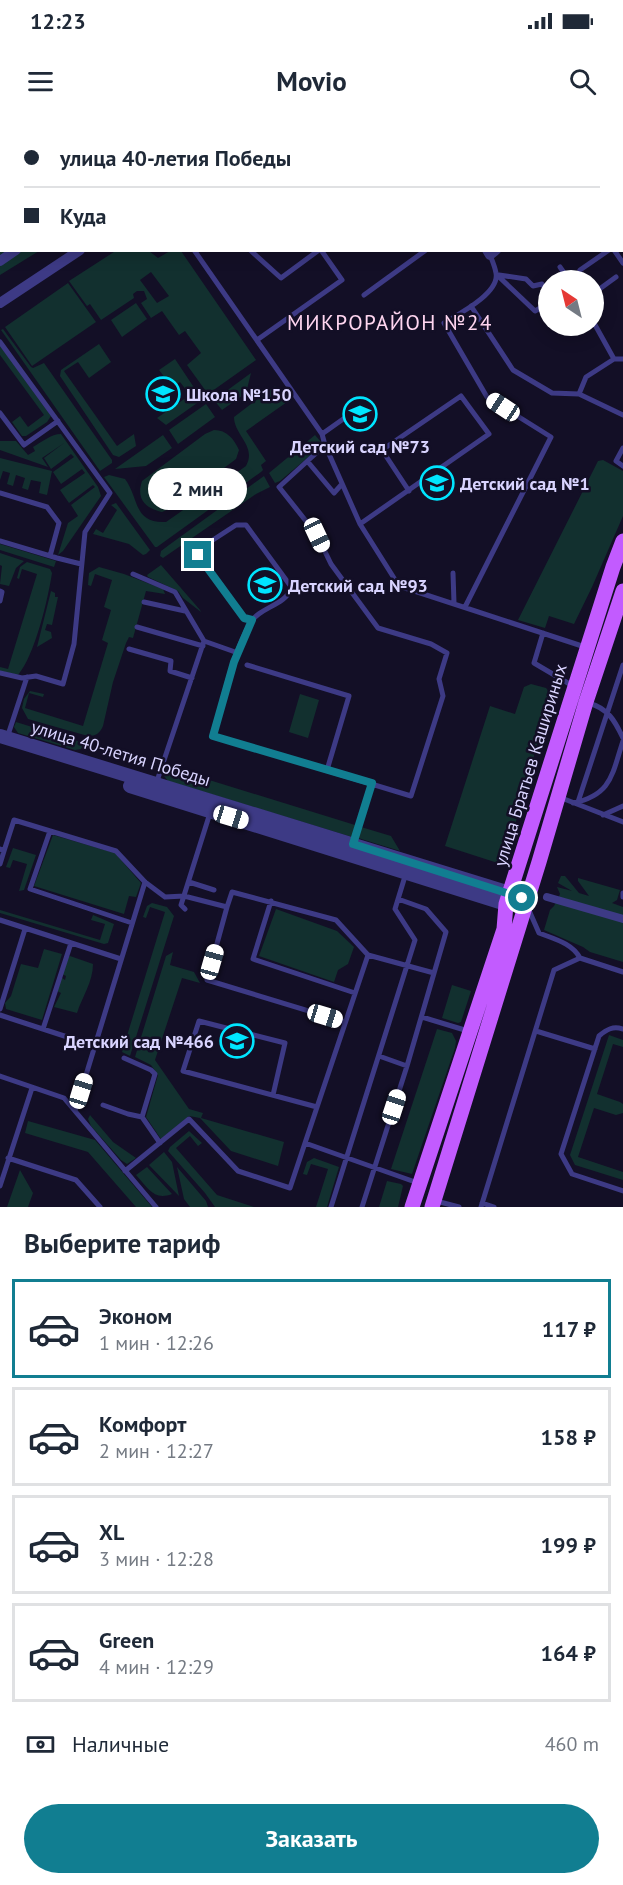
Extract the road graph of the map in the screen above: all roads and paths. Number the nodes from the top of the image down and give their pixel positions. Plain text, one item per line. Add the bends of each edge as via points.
1 (13, 252) edge
2 (77, 252) edge
3 (195, 252) edge
4 (252, 252) edge
5 (317, 252) edge
6 (321, 252) edge
7 (423, 252) edge
8 (491, 252) edge
9 (606, 252) edge
10 (0, 261) edge
11 (560, 267) dead end
12 (562, 270) edge
13 (580, 270) dead end
14 (497, 275) junction
15 (616, 277) dead end
16 (538, 285) edge
17 (604, 286) edge
18 (364, 295) dead end
19 (0, 303) edge
20 (471, 306) junction
21 (538, 308) edge
22 (601, 336) edge
23 (257, 340) junction
24 (0, 342) edge
25 (614, 359) junction
26 (623, 359) edge
27 (579, 394) junction
28 (363, 405) dead end
29 (0, 412) edge
30 (623, 415) edge
31 (58, 422) junction
32 (322, 434) junction
33 (324, 446) junction
34 (623, 448) edge
35 (308, 462) junction
36 (623, 466) edge
37 (342, 483) junction
38 (409, 491) junction
39 (0, 493) edge
40 (360, 524) junction
41 (0, 541) edge
42 (623, 541) edge
43 (50, 556) junction
44 (81, 564) junction
45 (453, 573) dead end
46 (133, 574) dead end
47 (0, 591) edge
48 (622, 598) edge
49 (0, 601) edge
50 (144, 602) dead end
51 (454, 603) junction
52 (465, 607) junction
53 (185, 611) junction
54 (252, 620) junction
55 (137, 627) dead end
56 (543, 633) junction
57 (204, 643) junction
58 (587, 647) junction
59 (129, 649) dead end
60 (238, 652) junction
61 (247, 665) dead end
62 (623, 665) edge
63 (0, 673) edge
64 (27, 677) junction
65 (192, 678) junction
66 (575, 687) junction
67 (586, 702) junction
68 (607, 711) junction
69 (616, 724) junction
70 (623, 726) edge
71 (623, 740) edge
72 (3, 742) edge
73 (327, 770) junction
74 (372, 783) junction
75 (156, 784) junction
76 (557, 797) junction
77 (575, 802) junction
78 (212, 806) junction
79 (623, 806) edge
80 (603, 815) junction
81 (623, 822) edge
82 (50, 831) junction
83 (353, 844) junction
84 (2, 850) edge
85 (0, 864) edge
86 (406, 873) junction
87 (145, 882) junction
88 (189, 882) junction
89 (214, 890) dead end
90 (184, 896) junction
91 (547, 897) dead end
92 (508, 898) junction
93 (398, 899) junction
94 (271, 901) junction
95 (526, 904) junction
96 (227, 907) junction
97 (184, 909) dead end
98 (623, 919) edge
99 (0, 920) edge
100 (132, 923) junction
101 (25, 929) junction
102 (71, 943) junction
103 (368, 955) junction
104 (580, 958) junction
105 (121, 959) junction
106 (405, 965) junction
107 (623, 972) edge
108 (434, 973) junction
109 (355, 993) junction
110 (0, 1009) edge
111 (0, 1015) edge
112 (422, 1017) junction
113 (345, 1022) junction
114 (43, 1029) junction
115 (623, 1029) edge
116 (469, 1031) junction
117 (536, 1031) junction
118 (95, 1046) junction
119 (595, 1049) junction
120 (378, 1056) junction
121 (124, 1058) dead end
122 (407, 1066) junction
123 (0, 1076) edge
124 (32, 1088) junction
125 (273, 1095) junction
126 (103, 1105) dead end
127 (317, 1107) junction
128 (75, 1111) junction
129 (142, 1117) junction
130 (160, 1143) junction
131 (305, 1143) junction
132 (346, 1157) junction
133 (9, 1158) junction
134 (374, 1167) junction
135 (125, 1171) junction
136 (419, 1183) junction
137 (0, 1186) edge
138 (623, 1191) edge
139 (433, 1204) edge
140 (481, 1205) edge
141 (100, 1207) edge
142 (156, 1207) edge
143 (331, 1207) edge
144 (362, 1207) edge
145 (412, 1207) edge
146 (459, 1207) edge
147 (494, 1207) edge

1 - 10 street
2 - 19 street
3 - 23 lane
4 - 5 lane via 281,278
6 - 23 lane via 342,280
7 - 18 lane
8 - 14 lane
9 - 13 lane
11 - 12 lane
14 - 16 lane
14 - 20 lane via 492,290
14 - 21 lane via 535,310
15 - 17 lane
20 - 27 lane via 513,370 552,393
20 - 52 lane via 444,323 487,397 551,437
22 - 25 lane
23 - 32 lane
24 - 31 lane
25 - 26 lane
25 - 27 lane via 586,377
27 - 30 lane
28 - 32 lane
29 - 31 lane via 24,445
31 - 44 lane via 110,493 85,532
32 - 33 lane
33 - 35 lane
33 - 37 lane
34 - 36 lane via 616,461
35 - 37 lane via 334,493
35 - 74 lane via 279,487 317,535 331,564 378,628 431,644 447,653 439,679 443,696 411,796
37 - 40 lane
38 - 38 lane via 489,434 461,396 382,450
38 - 40 lane
39 - 43 lane via 47,507 59,523
40 - 51 lane via 399,586
41 - 43 lane
42 - 58 main road, улица Братьев Кашириных
43 - 44 lane
44 - 64 lane via 74,644 63,684
45 - 51 lane
46 - 53 lane via 175,592
47 - 49 lane
48 - 67 main road, улица Братьев Кашириных
50 - 53 lane
51 - 52 lane
52 - 56 lane
53 - 57 lane
54 - 54 lane via 289,596 292,588 246,525 236,525 199,549 198,555 244,618
54 - 60 lane
55 - 57 lane
56 - 58 lane
56 - 66 lane via 534,663
57 - 60 lane
57 - 65 lane
58 - 66 main road, улица Братьев Кашириных
59 - 65 lane via 171,661 170,671
60 - 73 lane via 213,736
61 - 73 lane via 349,696
62 - 68 lane
63 - 64 lane
64 - 72 lane
65 - 75 lane
66 - 92 main road, улица Братьев Кашириных
67 - 68 lane
67 - 76 main road, улица Братьев Кашириных
68 - 69 lane
68 - 77 lane
69 - 70 lane
69 - 71 lane
71 - 77 lane via 609,785 586,800
72 - 75 street, улица 40-летия Победы
72 - 78 street, улица 40-летия Победы
73 - 74 lane
74 - 83 lane
75 - 78 street, улица 40-летия Победы
76 - 77 lane
76 - 95 main road, улица Братьев Кашириных
77 - 80 lane
78 - 83 street, улица 40-летия Победы
78 - 86 street, улица 40-летия Победы
78 - 88 lane
79 - 80 lane
80 - 81 lane
82 - 84 lane via 14,820
82 - 87 lane via 117,851
82 - 100 lane via 30,889
83 - 92 street, улица 40-летия Победы
84 - 85 lane
86 - 92 street, улица 40-летия Победы
86 - 93 lane
87 - 90 lane via 165,897
87 - 100 lane
88 - 89 lane
88 - 90 lane
90 - 96 lane
90 - 97 lane
91 - 98 street
92 - 95 main road, улица 40-летия Победы via 520,907
92 - 116 main road, улица Братьев Кашириных via 504,929
93 - 106 lane via 395,909 415,940
93 - 108 lane via 426,909 446,932
94 - 96 lane via 232,892
94 - 103 lane via 336,920
94 - 109 lane via 253,959
95 - 104 lane via 539,933 570,946
95 - 139 main road, улица Братьев Кашириных
96 - 113 lane via 207,980
99 - 101 lane
100 - 105 lane
101 - 102 lane
101 - 110 lane
102 - 105 lane
102 - 114 lane
103 - 106 lane
103 - 109 lane
104 - 107 lane
104 - 117 lane via 554,970
105 - 118 lane
106 - 108 lane
106 - 120 lane
108 - 112 lane
109 - 113 lane
111 - 114 lane
112 - 116 lane
112 - 122 lane
113 - 127 lane
114 - 118 lane
115 - 119 lane via 607,1029
116 - 136 main road, улица Братьев Кашириных
117 - 119 lane
117 - 140 lane
118 - 128 lane
119 - 138 lane via 561,1154 572,1174
120 - 122 lane
120 - 132 lane
121 - 129 lane via 155,1074
122 - 134 lane
123 - 124 lane
124 - 128 lane via 64,1098
124 - 133 lane
125 - 125 lane via 183,1071 199,1021 285,1043
125 - 127 lane
126 - 129 lane
127 - 131 lane
128 - 135 lane
129 - 130 lane
130 - 131 lane via 189,1119 238,1171 290,1188
130 - 135 lane
131 - 132 lane
132 - 134 lane
132 - 143 lane
133 - 137 lane
133 - 141 lane via 76,1180
134 - 136 lane
134 - 144 lane
135 - 142 lane
136 - 145 main road, улица Братьев Кашириных
139 - 146 lane
140 - 147 lane

